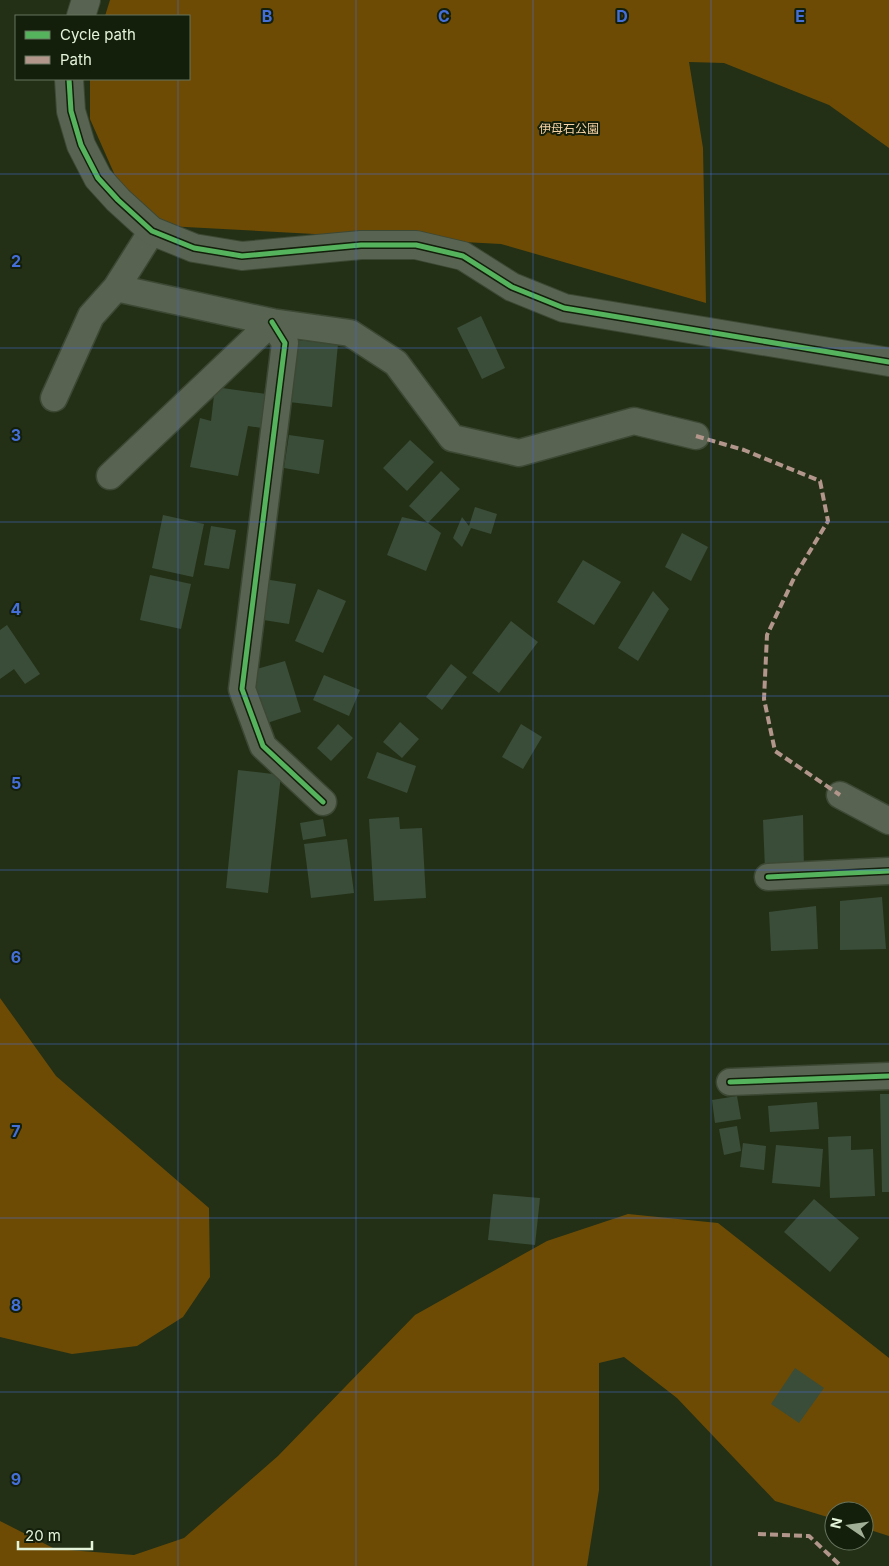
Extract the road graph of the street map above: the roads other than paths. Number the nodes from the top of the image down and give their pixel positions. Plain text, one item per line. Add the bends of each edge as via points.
1 (86, 0) edge
2 (82, 15) edge
3 (69, 80) edge
4 (152, 231) junction
5 (116, 288) junction
6 (272, 322) junction
7 (889, 362) edge
8 (54, 398) dead end
9 (696, 436) dead end
10 (110, 476) dead end
11 (840, 795) dead end
12 (323, 802) dead end
13 (889, 821) edge
14 (889, 871) edge
15 (768, 878) dead end
16 (889, 1076) edge
17 (730, 1082) dead end

1 - 2 street
3 - 4 street via 71,111 81,145 98,178
4 - 5 street
4 - 7 street via 194,248 242,256 361,245 416,245 464,256 512,287 564,308
5 - 6 street
5 - 8 street via 91,316
6 - 9 street via 350,333 396,363 452,438 519,453 634,421
6 - 10 street
6 - 12 street via 285,343 242,689 263,746
11 - 13 street
14 - 15 street
16 - 17 street

